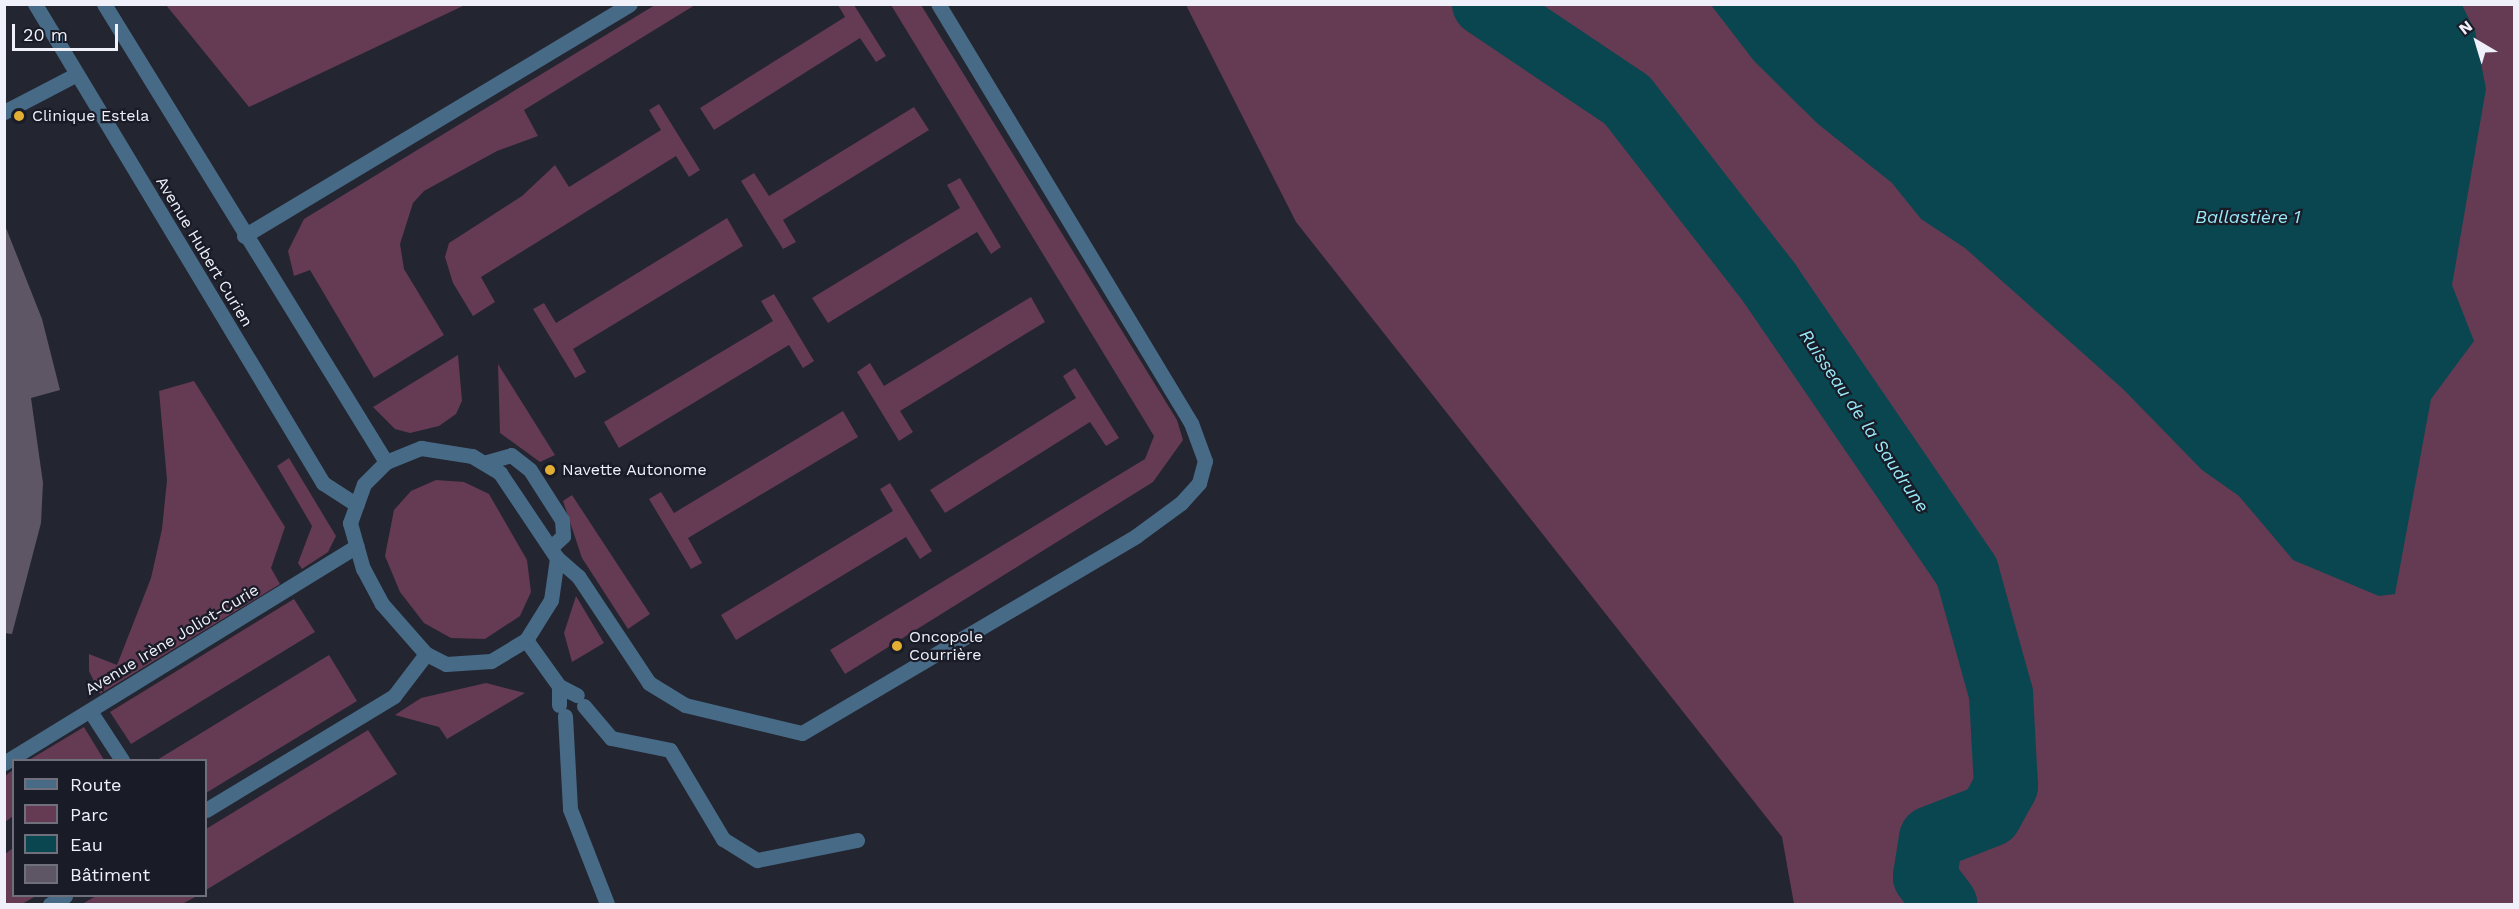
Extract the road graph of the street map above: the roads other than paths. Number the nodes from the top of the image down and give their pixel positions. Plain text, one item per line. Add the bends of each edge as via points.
1 (35, 4) edge
2 (104, 4) edge
3 (630, 4) edge
4 (938, 4) edge
5 (77, 74) junction
6 (4, 112) edge
7 (244, 236) junction
8 (386, 462) junction
9 (486, 462) junction
10 (357, 505) junction
11 (357, 546) junction
12 (554, 552) junction
13 (526, 640) junction
14 (426, 654) junction
15 (559, 686) junction
16 (90, 711) junction
17 (121, 759) edge
18 (4, 763) edge
19 (207, 809) edge
20 (857, 840) dead end
21 (607, 904) edge

1 - 5 street, Avenue Hubert Curien
2 - 7 street
3 - 7 street
4 - 12 street via 1191,423 1205,461 1199,483 1181,503 1136,536 802,734 685,705 649,683 578,576
5 - 6 street
5 - 10 street, Avenue Hubert Curien via 323,483
7 - 8 street
8 - 9 street via 421,448
8 - 10 street via 364,484
9 - 12 street via 500,472
9 - 12 street via 511,455 530,470 562,520 563,536
10 - 11 street via 350,523
11 - 14 street via 381,604
11 - 16 street, Avenue Irène Joliot-Curie
12 - 13 street via 551,600
13 - 14 street via 491,661 446,664
13 - 15 street
14 - 19 street via 394,696
15 - 20 street via 580,700 611,738 670,750 723,839 757,860
15 - 21 street via 570,808
16 - 17 street
16 - 18 street, Avenue Irène Joliot-Curie

